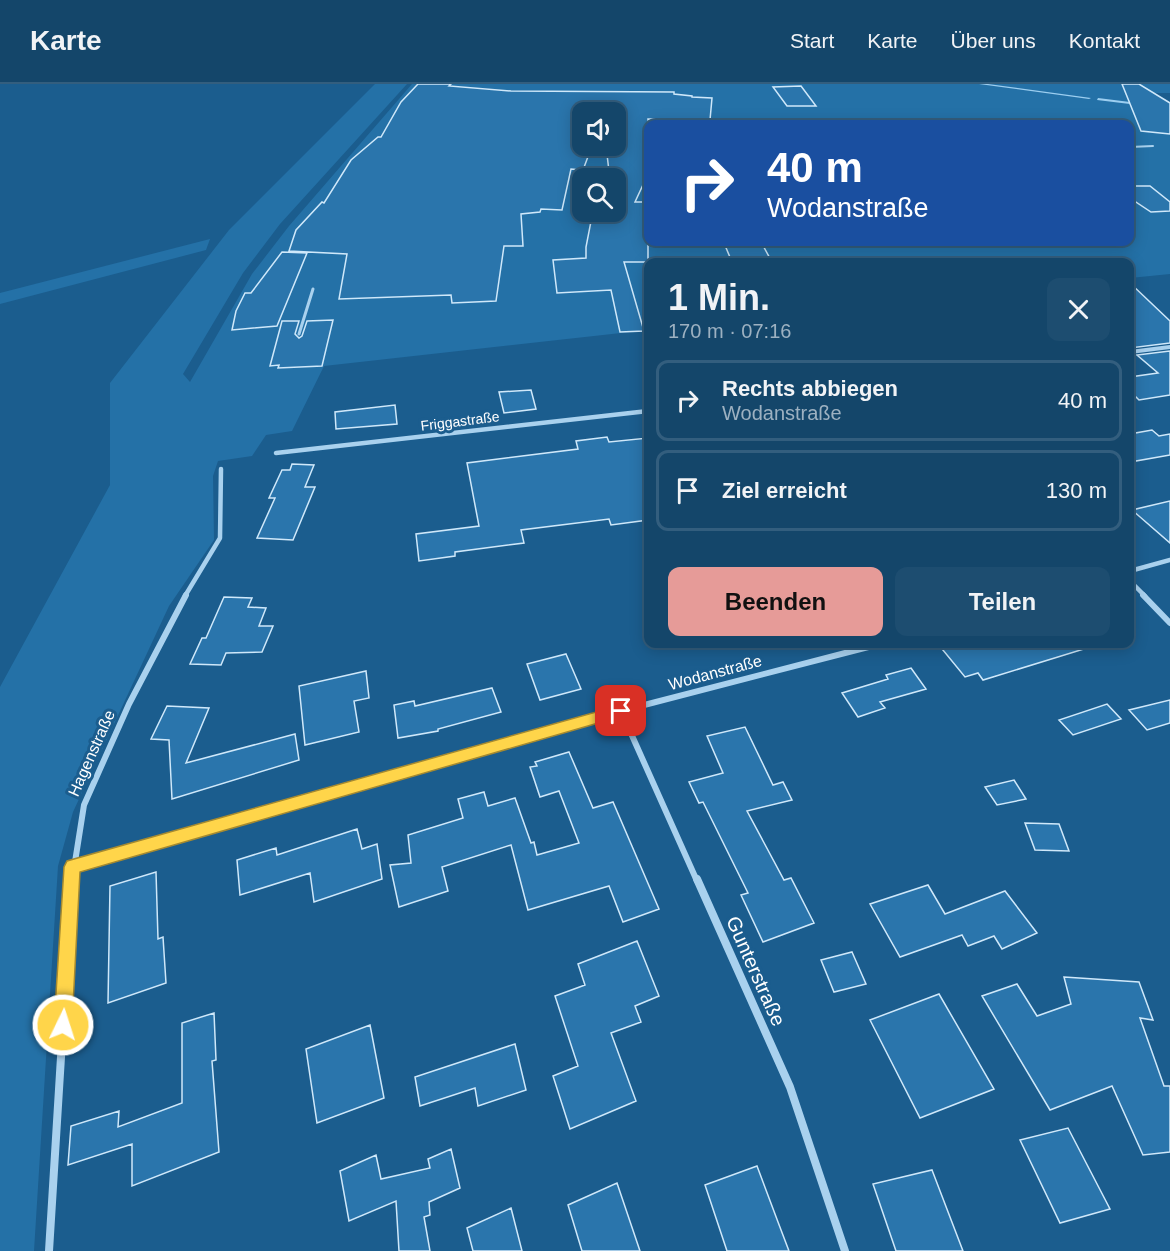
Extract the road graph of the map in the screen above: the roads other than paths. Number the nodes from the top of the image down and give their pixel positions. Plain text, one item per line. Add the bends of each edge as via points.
1 (1153, 146) dead end
2 (1134, 147) edge
3 (313, 289) dead end
4 (299, 334) dead end
5 (1170, 347) edge
6 (1134, 352) edge
7 (644, 411) edge
8 (276, 453) dead end
9 (221, 469) dead end
10 (1170, 560) edge
11 (1134, 571) edge
12 (1134, 585) edge
13 (1170, 623) edge
14 (865, 648) edge
15 (621, 711) junction
16 (73, 867) junction
17 (49, 1251) edge
18 (845, 1251) edge

1 - 2 lane
3 - 4 lane
5 - 6 street
7 - 8 street, Friggastraße
9 - 16 street, Hagenstraße via 220,538 129,704 84,805
10 - 11 street
12 - 13 street
14 - 15 street, Wodanstraße
15 - 16 street, Wodanstraße
15 - 18 street, Gunterstraße via 790,1087
16 - 17 street, Hagenstraße

